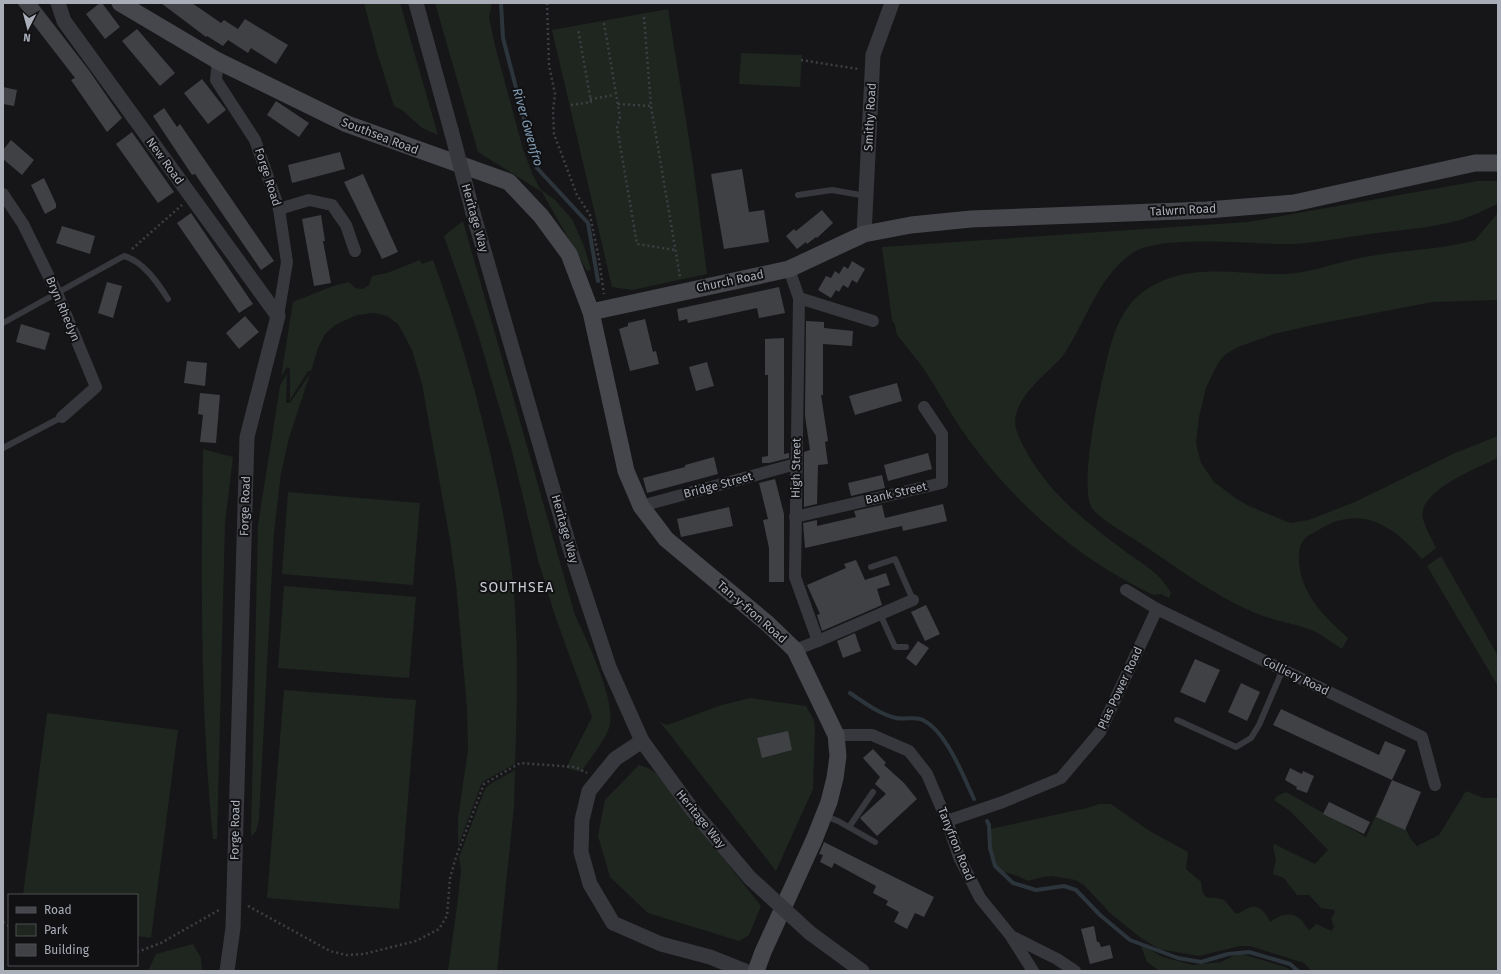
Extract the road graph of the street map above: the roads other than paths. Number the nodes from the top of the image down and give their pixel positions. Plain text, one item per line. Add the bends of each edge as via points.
1 (58, 3) edge
2 (120, 3) edge
3 (416, 3) edge
4 (892, 3) edge
5 (218, 61) junction
6 (1498, 163) edge
7 (3, 194) edge
8 (798, 195) dead end
9 (866, 196) junction
10 (278, 209) junction
11 (864, 234) junction
12 (355, 251) dead end
13 (789, 269) junction
14 (57, 293) junction
15 (799, 298) junction
16 (168, 299) dead end
17 (598, 310) junction
18 (278, 316) junction
19 (873, 321) dead end
20 (3, 323) edge
21 (924, 407) dead end
22 (62, 418) joint
23 (3, 448) edge
24 (796, 464) junction
25 (640, 506) junction
26 (795, 517) junction
27 (871, 566) dead end
28 (1126, 590) dead end
29 (913, 600) joint
30 (1157, 609) junction
31 (881, 616) junction
32 (818, 641) junction
33 (906, 647) dead end
34 (795, 650) junction
35 (1283, 670) junction
36 (1177, 720) dead end
37 (836, 735) junction
38 (642, 741) junction
39 (1436, 785) dead end
40 (873, 792) dead end
41 (824, 816) junction
42 (947, 821) junction
43 (849, 827) junction
44 (875, 842) dead end
45 (1011, 936) junction
46 (227, 971) edge
47 (745, 971) edge
48 (756, 971) edge
49 (862, 971) edge
50 (1033, 971) edge
51 (1075, 971) edge

1 - 18 street, New Road via 64,21
2 - 5 main road, Southsea Road
3 - 38 street, Heritage Way, bridge via 473,213 589,609 610,667
4 - 9 street, Smithy Road via 873,55
5 - 10 street, Forge Road via 216,80 255,140
5 - 17 main road, Southsea Road via 347,124 509,182 541,216 569,254
6 - 11 main road, Talwrn Road via 1475,163 1294,203 1207,210 971,219 911,224
7 - 14 street, Bryn Rhedyn via 23,224
8 - 9 lane via 832,190
9 - 11 street, Smithy Road
10 - 12 street via 310,200 332,205 346,225
10 - 18 street, Forge Road via 287,262
11 - 13 main road, Church Road
13 - 15 street, High Street
13 - 17 main road, Church Road
14 - 16 lane via 124,256 132,258 143,267
14 - 20 lane
14 - 22 street, Bryn Rhedyn via 96,387
15 - 19 street
15 - 24 street, High Street
17 - 25 main road, Tan-y-fron Road via 626,471
18 - 46 street, Forge Road via 247,437 234,902
21 - 26 street, Bank Street via 942,434 942,483
22 - 23 lane
24 - 25 street, Bridge Street
24 - 26 street, High Street
25 - 34 main road, Tan-y-fron Road via 666,539 768,624
26 - 32 street, High Street via 795,577
27 - 29 lane via 895,560
28 - 30 street, Colliery Road
29 - 31 street
30 - 35 street, Colliery Road
30 - 42 street, Plas Power Road via 1100,732 1061,778
31 - 32 street
31 - 33 lane via 895,647
32 - 34 street
34 - 37 main road, Tan-y-fron Road
35 - 36 lane via 1259,725 1251,738 1236,747
35 - 39 street, Colliery Road via 1422,736
37 - 41 main road, Tan-y-fron Road via 838,756 835,778
37 - 42 street, Tanyfron Road via 872,735 909,751 927,774
38 - 47 street via 615,759 589,791 582,820 581,852 590,884 613,923 661,944 710,957
38 - 49 street, Heritage Way, bridge via 694,812 750,878 810,933
40 - 43 lane
41 - 43 lane
41 - 48 main road, Tan-y-fron Road
42 - 45 street, Tanyfron Road via 959,857 980,898
43 - 44 lane
45 - 50 street
45 - 51 street, Tanyfron Road

